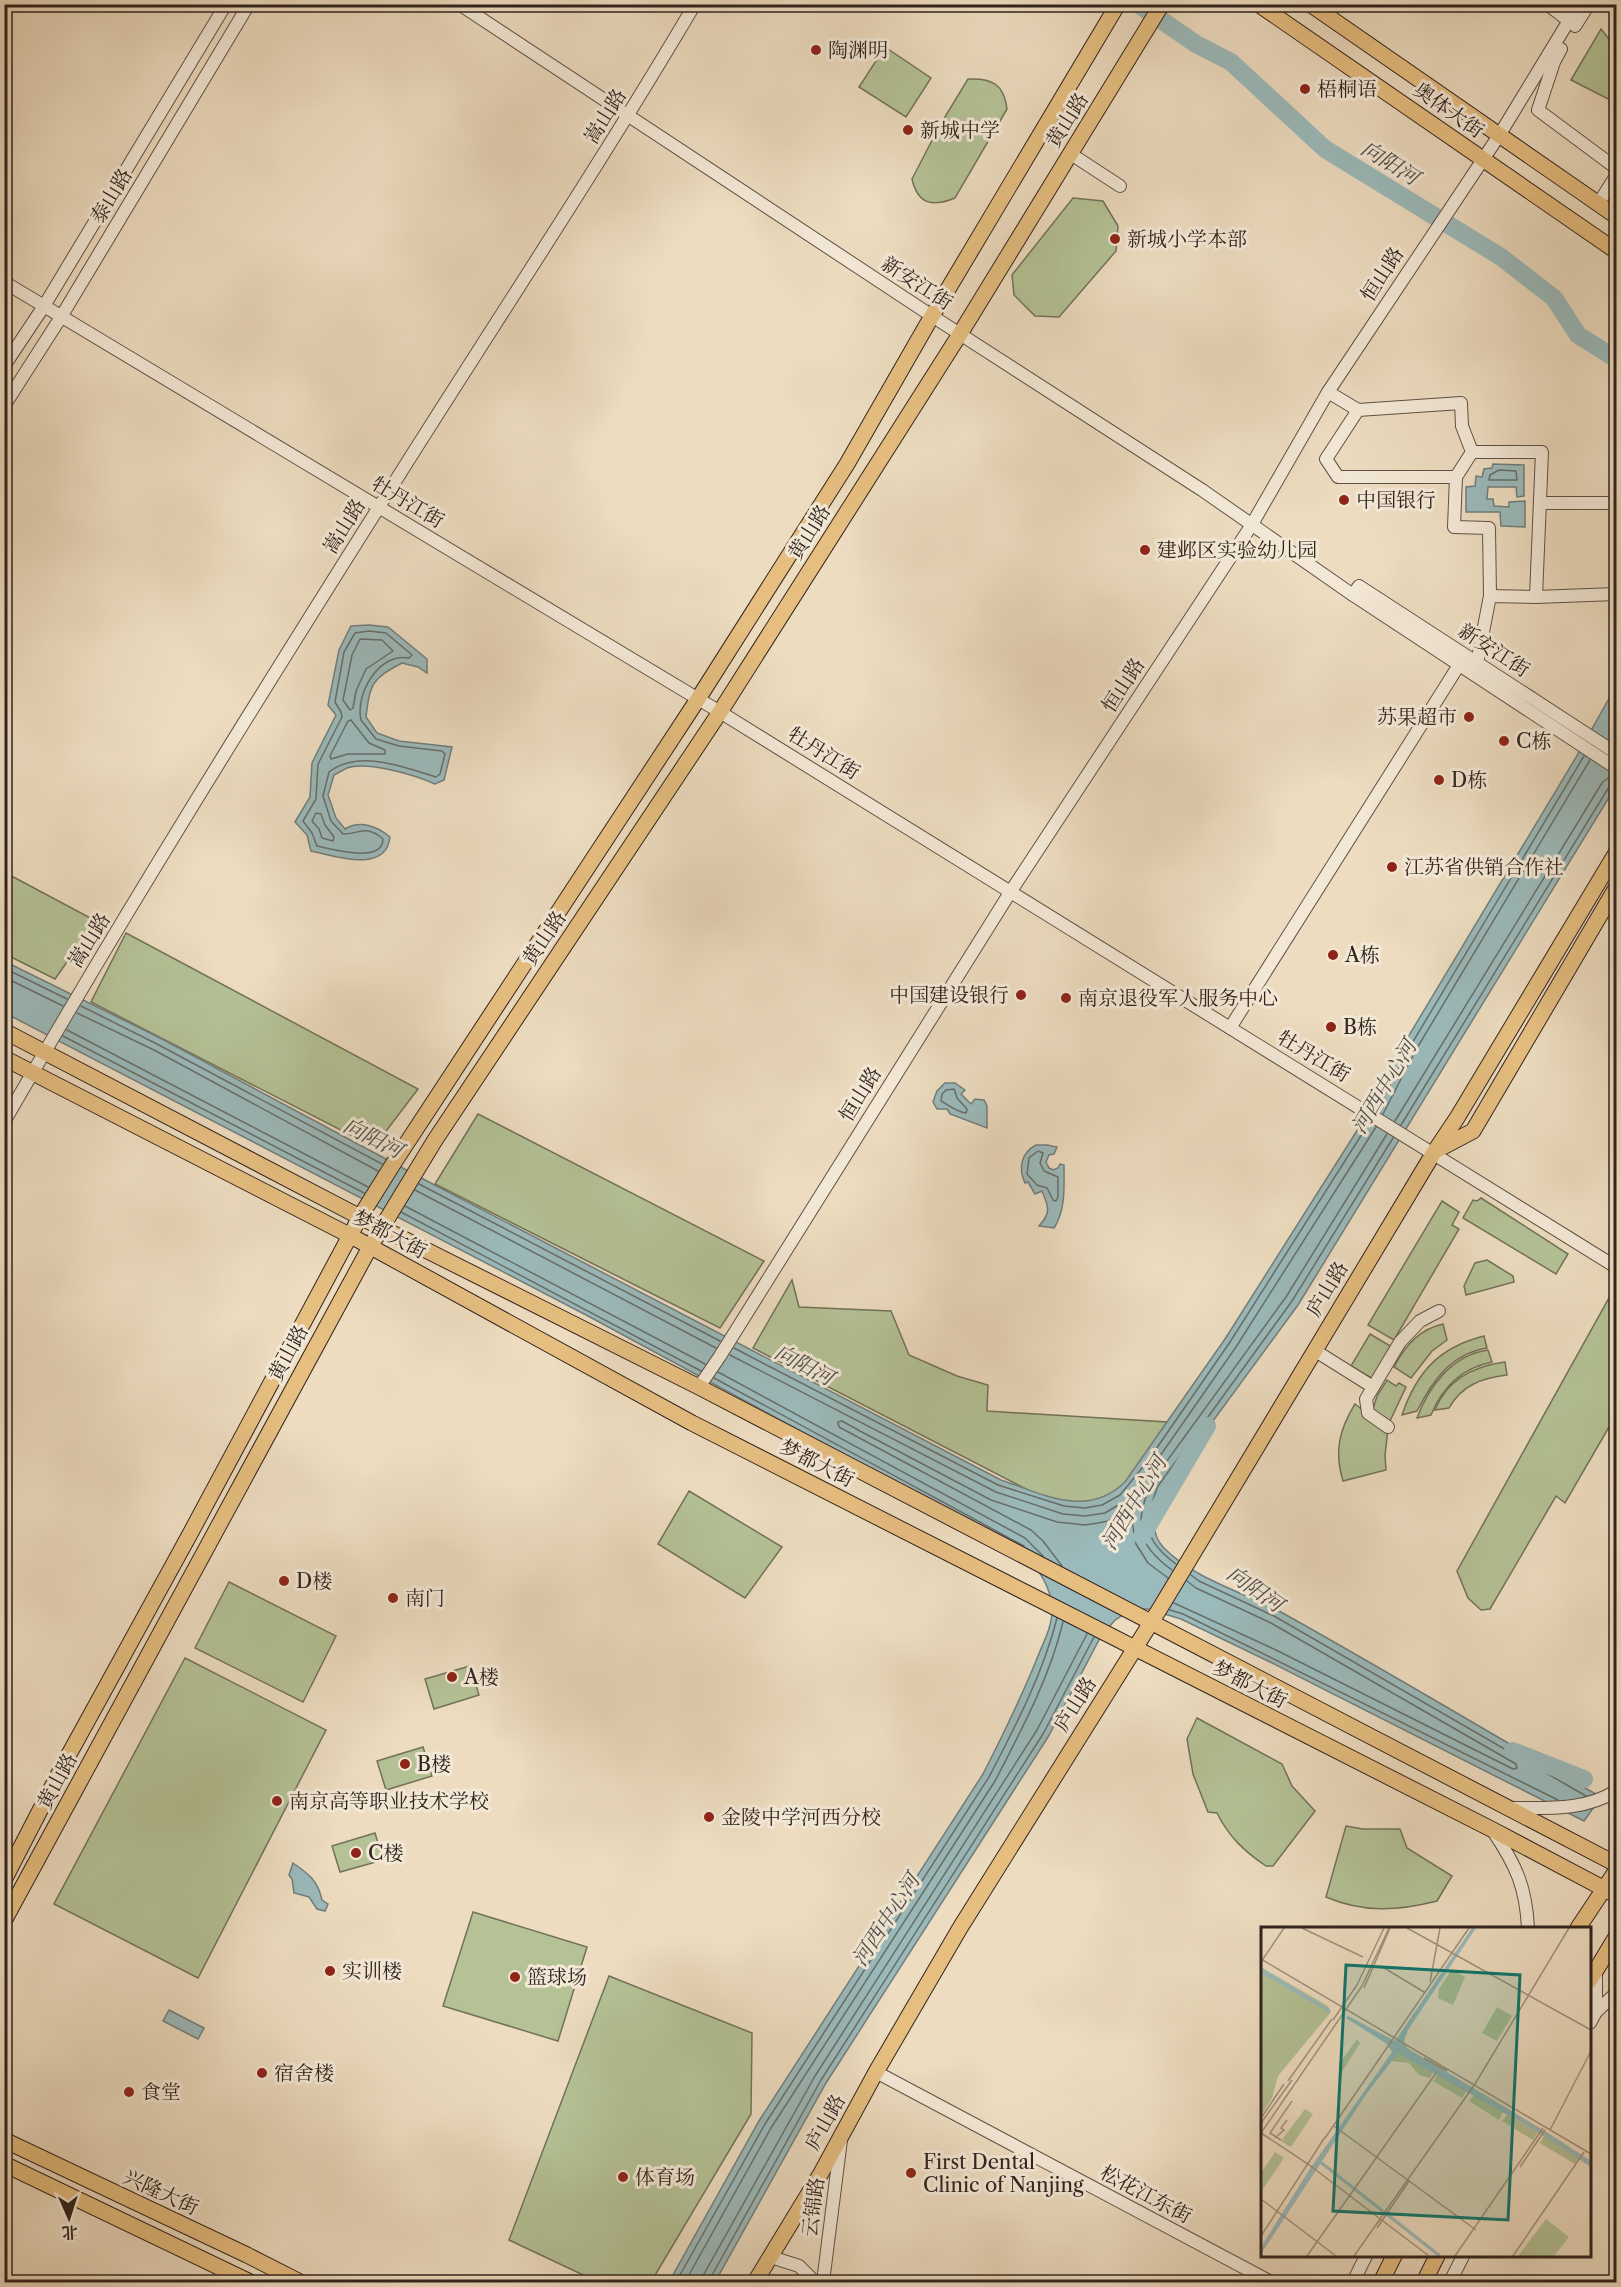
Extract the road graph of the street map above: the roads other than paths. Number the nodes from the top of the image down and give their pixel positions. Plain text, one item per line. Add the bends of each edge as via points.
1 (226, 4) edge
2 (249, 4) edge
3 (459, 4) edge
4 (695, 4) edge
5 (1118, 4) edge
6 (1162, 4) edge
7 (1258, 4) edge
8 (1310, 4) edge
9 (1547, 4) edge
10 (1563, 4) edge
11 (1589, 4) edge
12 (1574, 13) edge
13 (629, 116) junction
14 (1500, 135) junction
15 (1071, 154) junction
16 (1483, 159) junction
17 (1617, 168) edge
18 (1617, 176) edge
19 (1120, 186) dead end
20 (1598, 204) junction
21 (1617, 216) edge
22 (1617, 251) edge
23 (4, 282) edge
24 (44, 306) junction
25 (932, 316) junction
26 (61, 317) junction
27 (960, 334) junction
28 (4, 366) edge
29 (1328, 392) junction
30 (4, 406) edge
31 (1358, 410) junction
32 (1472, 452) junction
33 (1456, 477) junction
34 (1539, 503) junction
35 (1617, 503) edge
36 (379, 507) junction
37 (1251, 526) junction
38 (1617, 594) edge
39 (1353, 596) junction
40 (1490, 596) junction
41 (1536, 597) junction
42 (1477, 663) junction
43 (1459, 665) junction
44 (698, 699) junction
45 (720, 712) junction
46 (1572, 732) junction
47 (1617, 753) edge
48 (1617, 768) edge
49 (1617, 853) edge
50 (1617, 888) edge
51 (1011, 891) junction
52 (1230, 1028) junction
53 (4, 1031) edge
54 (44, 1052) junction
55 (4, 1058) edge
56 (33, 1073) junction
57 (4, 1122) edge
58 (1434, 1153) junction
59 (360, 1217) junction
60 (382, 1227) junction
61 (351, 1236) junction
62 (370, 1246) junction
63 (1617, 1267) edge
64 (1439, 1311) dead end
65 (1314, 1350) junction
66 (699, 1387) junction
67 (1373, 1387) junction
68 (1388, 1426) dead end
69 (1145, 1619) junction
70 (1128, 1645) junction
71 (1617, 1791) edge
72 (1509, 1808) junction
73 (1493, 1830) junction
74 (1617, 1864) edge
75 (1617, 1871) edge
76 (4, 1880) edge
77 (1610, 1892) edge
78 (4, 1921) edge
79 (1528, 1927) edge
80 (1580, 1927) edge
81 (1617, 1937) edge
82 (1593, 1975) edge
83 (1617, 1994) edge
84 (1593, 2017) edge
85 (876, 2072) junction
86 (841, 2136) junction
87 (4, 2140) edge
88 (4, 2164) edge
89 (771, 2257) junction
90 (1365, 2257) edge
91 (1394, 2257) edge
92 (1437, 2257) edge
93 (1463, 2257) edge
94 (239, 2280) edge
95 (1350, 2282) edge
96 (300, 2283) edge
97 (755, 2283) edge
98 (815, 2283) edge
99 (823, 2283) edge
100 (1271, 2283) edge
101 (1381, 2283) edge
102 (1424, 2283) edge
103 (1450, 2283) edge

1 - 24 street, 泰山路
2 - 26 street, 泰山路
3 - 13 street, 新安江街
4 - 13 street, 嵩山路
5 - 25 main road, 黄山路
6 - 15 main road, 黄山路
7 - 16 main road, 奥体大街
8 - 14 main road, 奥体大街
9 - 12 street
10 - 12 street
11 - 17 street via 1554,62 1538,110
12 - 14 street, 恒山路
13 - 25 street, 新安江街
13 - 36 street, 嵩山路
14 - 16 street, 恒山路
14 - 20 main road, 奥体大街
15 - 19 street
15 - 27 main road, 黄山路
16 - 22 main road, 奥体大街
16 - 29 street, 恒山路
18 - 20 street
20 - 21 main road, 奥体大街
23 - 24 street, 牡丹江街
24 - 26 street, 牡丹江街
24 - 28 street, 泰山路
25 - 27 street, 新安江街
25 - 44 main road, 黄山路 via 847,464
26 - 30 street, 泰山路
26 - 36 street, 牡丹江街
27 - 37 street, 新安江街 via 1202,490
27 - 45 main road, 黄山路
29 - 31 street
29 - 37 street, 恒山路
31 - 32 street via 1461,403 1462,426
31 - 33 street via 1326,459 1338,477
32 - 33 street
32 - 34 street via 1542,452
33 - 40 street via 1454,527 1489,528
34 - 35 street
34 - 41 street
36 - 44 street, 牡丹江街
36 - 54 street, 嵩山路
37 - 39 street, 新安江街
37 - 51 street, 恒山路
38 - 41 street
39 - 42 street, 新安江街 via 1359,586
39 - 43 street, 新安江街
40 - 41 street
40 - 42 street
42 - 46 street, 新安江街
43 - 46 street, 新安江街
43 - 52 street
44 - 45 street, 牡丹江街
44 - 59 main road, 黄山路
45 - 51 street, 牡丹江街
45 - 60 main road, 黄山路
46 - 47 street, 新安江街
46 - 48 street, 新安江街
49 - 58 main road, 庐山路
50 - 58 main road via 1473,1131
51 - 52 street, 牡丹江街
51 - 66 street, 恒山路
52 - 58 street, 牡丹江街
53 - 54 main road, 梦都大街
54 - 56 street, 嵩山路
54 - 59 main road, 梦都大街
55 - 56 main road, 梦都大街
56 - 57 street, 嵩山路
56 - 61 main road, 梦都大街
58 - 63 street, 牡丹江街
58 - 65 main road, 庐山路
59 - 60 main road, 梦都大街
59 - 61 main road, 黄山路
60 - 62 main road, 黄山路
60 - 66 main road, 梦都大街
61 - 62 main road, 梦都大街
61 - 76 main road, 黄山路
62 - 70 main road, 梦都大街 via 692,1422
62 - 78 main road, 黄山路
64 - 67 street via 1419,1321 1400,1342
65 - 67 street
65 - 69 main road, 庐山路 via 1162,1605
66 - 69 main road, 梦都大街
67 - 68 street via 1366,1399 1368,1413
69 - 70 main road, 庐山路
69 - 72 main road, 梦都大街
70 - 73 main road, 梦都大街
70 - 85 main road, 庐山路
71 - 72 street via 1601,1800 1569,1808
72 - 74 main road, 梦都大街
73 - 77 main road, 梦都大街
73 - 79 street via 1512,1860 1524,1890
75 - 77 main road
77 - 80 main road
81 - 82 main road
82 - 84 street
83 - 84 street
85 - 86 main road, 庐山路
85 - 100 street, 松花江东街
86 - 89 main road, 庐山路
86 - 99 street, 云锦路
87 - 96 main road, 兴隆大街
88 - 94 main road
89 - 97 main road, 庐山路
89 - 98 street via 799,2266
90 - 95 street
91 - 101 main road
92 - 102 main road
93 - 103 street

